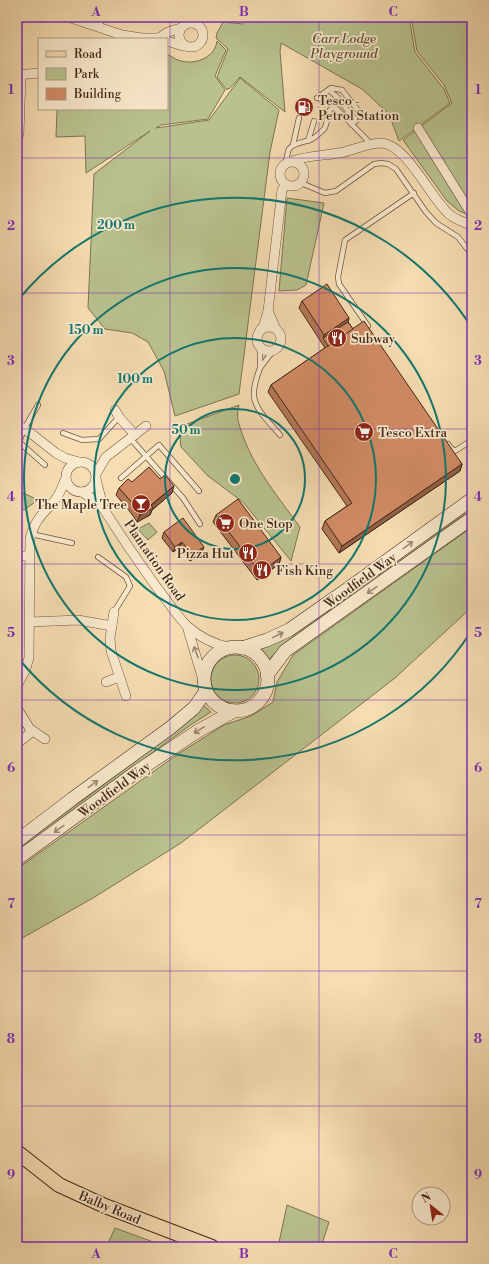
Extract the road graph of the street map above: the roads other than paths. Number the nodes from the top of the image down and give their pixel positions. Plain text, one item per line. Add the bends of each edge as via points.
1 (68, 17) edge
2 (103, 17) edge
3 (99, 28) junction
4 (181, 28) junction
5 (142, 38) edge
6 (163, 38) edge
7 (168, 41) edge
8 (183, 46) junction
9 (38, 73) edge
10 (19, 75) edge
11 (329, 90) junction
12 (317, 98) dead end
13 (299, 118) dead end
14 (314, 121) dead end
15 (354, 122) junction
16 (418, 128) dead end
17 (19, 134) dead end
18 (308, 141) junction
19 (370, 144) junction
20 (293, 145) junction
21 (317, 157) junction
22 (288, 163) junction
23 (303, 178) junction
24 (286, 185) junction
25 (414, 193) junction
26 (472, 216) edge
27 (472, 226) edge
28 (472, 255) edge
29 (268, 310) junction
30 (276, 329) junction
31 (260, 332) junction
32 (373, 334) edge
33 (260, 347) junction
34 (275, 350) junction
35 (260, 368) junction
36 (38, 405) dead end
37 (117, 414) joint
38 (20, 426) edge
39 (146, 426) dead end
40 (63, 433) dead end
41 (280, 435) dead end
42 (133, 436) junction
43 (444, 439) edge
44 (472, 440) edge
45 (56, 453) junction
46 (146, 456) junction
47 (106, 457) junction
48 (82, 462) junction
49 (45, 465) dead end
50 (96, 476) junction
51 (65, 477) junction
52 (121, 478) dead end
53 (199, 491) dead end
54 (79, 492) junction
55 (472, 499) edge
56 (54, 500) junction
57 (104, 508) junction
58 (472, 518) edge
59 (200, 524) dead end
60 (31, 534) junction
61 (72, 543) dead end
62 (17, 556) edge
63 (29, 556) junction
64 (98, 557) dead end
65 (114, 612) joint
66 (30, 622) junction
67 (112, 626) junction
68 (187, 626) junction
69 (237, 648) junction
70 (267, 674) junction
71 (120, 677) junction
72 (106, 682) dead end
73 (205, 685) junction
74 (17, 686) edge
75 (126, 696) dead end
76 (17, 708) edge
77 (234, 711) junction
78 (33, 731) junction
79 (45, 739) dead end
80 (19, 742) dead end
81 (17, 841) edge
82 (17, 859) edge
83 (17, 1152) edge
84 (212, 1247) edge

1 - 3 street
2 - 3 lane
3 - 5 street
4 - 6 street via 168,32
4 - 8 street via 178,37
4 - 8 street via 190,23 203,30 202,41 193,47
7 - 8 street
9 - 10 street
10 - 17 street
11 - 12 lane
11 - 15 lane
11 - 15 lane via 342,90 348,96 360,113
13 - 20 lane
14 - 18 lane
15 - 18 lane via 334,107 330,108 323,130
15 - 19 lane
16 - 26 street
18 - 20 lane
19 - 21 street
19 - 27 street via 384,143 397,149 439,204 451,215
20 - 22 lane via 289,149
21 - 22 street via 299,158
21 - 23 street via 308,162
22 - 23 street via 294,162 301,166
22 - 24 street via 280,173
23 - 24 street via 294,186
23 - 25 lane via 325,193 336,190 374,164 381,163 396,169
24 - 29 street via 282,190
25 - 28 lane via 436,223 458,237
25 - 32 lane via 345,240 339,284
29 - 30 street
29 - 31 street
30 - 31 street via 266,327
30 - 34 street via 281,334 282,341
31 - 33 street via 257,338
33 - 34 street via 267,351
33 - 35 lane
34 - 35 lane
35 - 41 lane via 254,390 255,402
36 - 38 lane
37 - 40 lane via 99,439 82,440
37 - 42 street
38 - 45 street
38 - 49 lane via 19,442
39 - 42 street
42 - 46 lane
42 - 47 street
43 - 44 lane via 455,450
45 - 48 street
45 - 51 street
46 - 52 lane
46 - 53 lane via 159,445
46 - 59 lane via 184,498
47 - 48 street via 93,462
47 - 50 street
48 - 50 street via 92,467
48 - 51 street via 69,466
50 - 54 street via 91,488
50 - 57 street, Plantation Road
51 - 54 street via 71,489
51 - 56 street via 61,491
54 - 56 street
54 - 57 street, Plantation Road
69 -> 55 street, Woodfield Way via 267,640 289,630
56 - 60 street via 37,520
57 - 68 street, Plantation Road via 143,568
58 -> 70 street, Woodfield Way via 285,651
60 - 61 lane
60 - 63 street
62 - 63 street
63 - 66 street
64 - 65 lane via 126,577 130,586
65 - 67 street
66 - 67 street via 78,620
66 - 74 street via 29,658
67 - 71 street via 111,651
68 - 69 street, Plantation Road via 207,640
73 -> 68 street, Plantation Road
69 - 70 street via 252,652 260,659
69 - 73 street via 216,654 206,669
70 - 77 street via 267,686 263,696 254,705
71 - 72 street
71 - 75 street
73 - 77 street via 209,697 217,705
81 -> 73 street, Woodfield Way via 170,728 194,708
76 - 78 street
77 -> 82 street, Woodfield Way via 198,731 139,770
78 - 79 street
78 - 80 street
83 - 84 main road, Balby Road via 59,1185 105,1206

